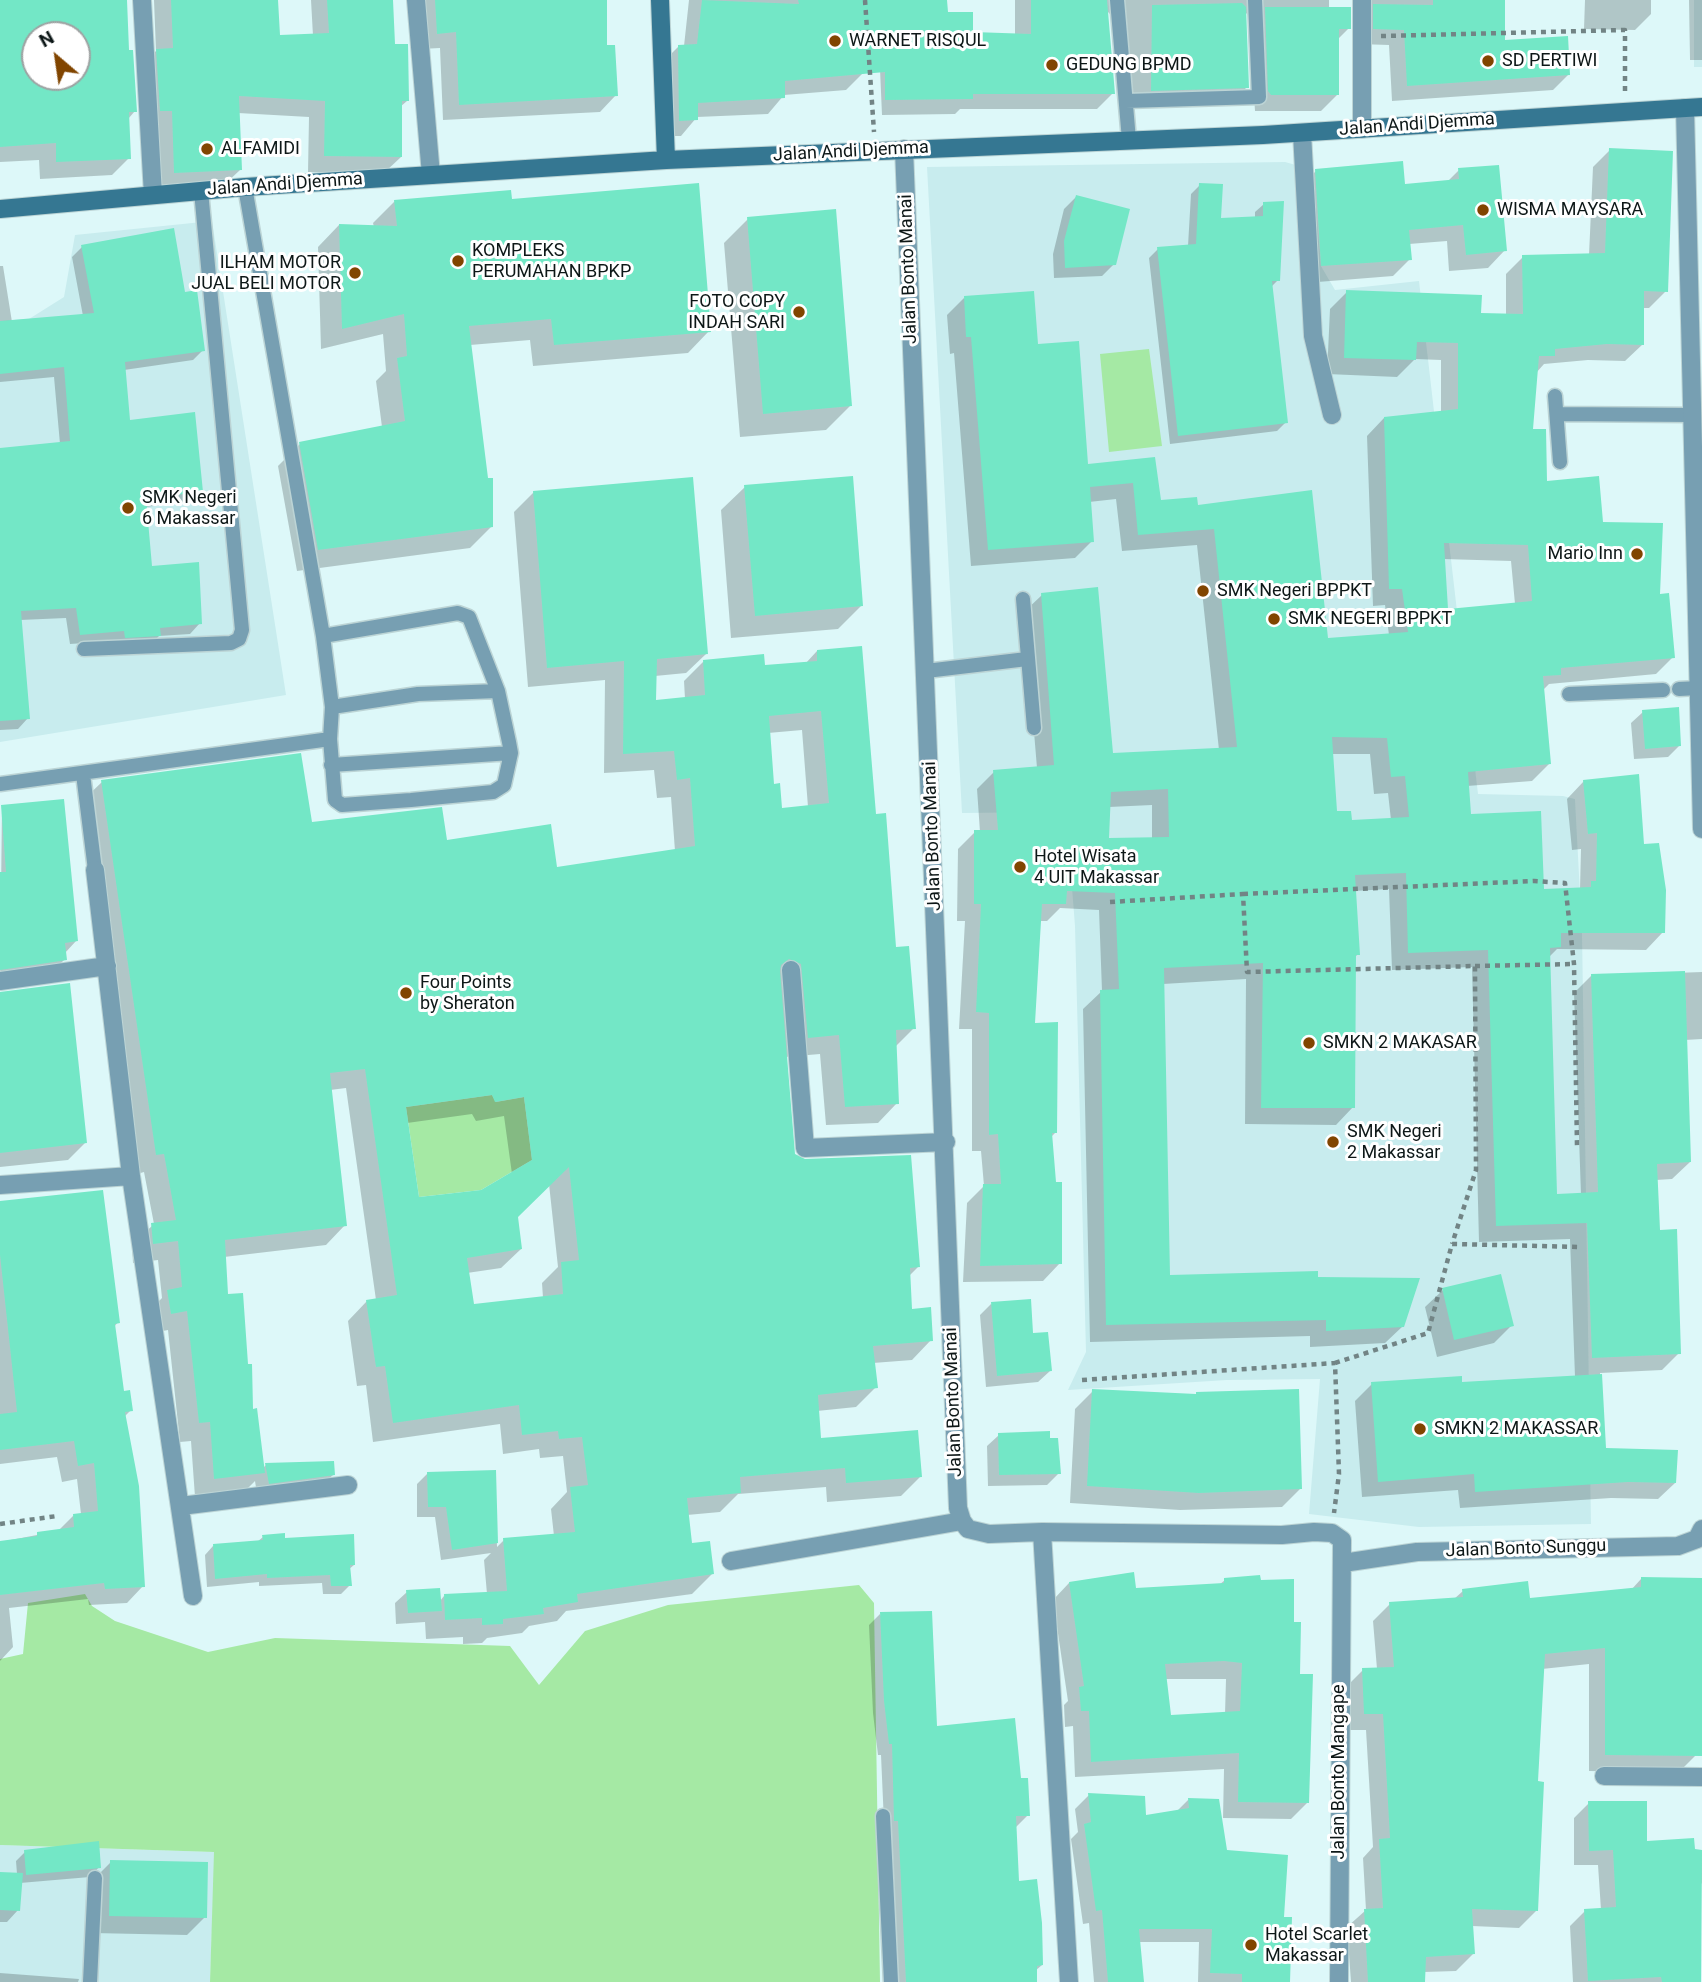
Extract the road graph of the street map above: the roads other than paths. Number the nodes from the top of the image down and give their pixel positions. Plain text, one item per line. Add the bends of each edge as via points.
1 (142, 0) edge
2 (416, 0) edge
3 (660, 0) edge
4 (1117, 0) edge
5 (1255, 0) edge
6 (1362, 0) edge
7 (1126, 101) junction
8 (1694, 107) edge
9 (1362, 129) junction
10 (1302, 133) junction
11 (1129, 141) junction
12 (904, 149) junction
13 (666, 160) junction
14 (431, 175) junction
15 (245, 187) junction
16 (201, 191) junction
17 (153, 195) junction
18 (0, 209) edge
19 (1555, 396) dead end
20 (1557, 414) junction
21 (1332, 415) dead end
22 (1693, 415) junction
23 (1560, 462) dead end
24 (1023, 599) dead end
25 (323, 636) junction
26 (84, 649) dead end
27 (1027, 659) junction
28 (926, 670) junction
29 (1699, 688) junction
30 (1679, 689) dead end
31 (1663, 690) dead end
32 (498, 691) junction
33 (1569, 694) dead end
34 (332, 707) junction
35 (1034, 728) dead end
36 (330, 739) junction
37 (511, 753) junction
38 (331, 765) junction
39 (83, 774) junction
40 (0, 784) edge
41 (1702, 829) edge
42 (95, 870) joint
43 (107, 966) junction
44 (791, 970) dead end
45 (0, 981) edge
46 (946, 1142) junction
47 (131, 1176) junction
48 (0, 1185) edge
49 (348, 1485) dead end
50 (181, 1506) junction
51 (962, 1521) junction
52 (1702, 1529) edge
53 (1042, 1532) junction
54 (731, 1561) dead end
55 (1343, 1563) junction
56 (193, 1596) dead end
57 (1604, 1776) dead end
58 (1702, 1777) edge
59 (883, 1816) dead end
60 (95, 1878) dead end
61 (90, 1982) edge
62 (891, 1982) edge
63 (1069, 1982) edge
64 (1339, 1982) edge

1 - 17 street
2 - 14 street
3 - 13 main road
4 - 7 lane
5 - 7 lane via 1259,97
6 - 9 street
7 - 11 lane
8 - 9 main road, Jalan Andi Djemma
8 - 22 street
9 - 10 main road, Jalan Andi Djemma
10 - 11 main road, Jalan Andi Djemma
10 - 21 street via 1313,336
11 - 12 main road, Jalan Andi Djemma
12 - 13 main road, Jalan Andi Djemma
12 - 28 street, Jalan Bonto Manai
13 - 14 main road, Jalan Andi Djemma
14 - 15 main road, Jalan Andi Djemma
15 - 16 main road, Jalan Andi Djemma
15 - 25 lane
16 - 17 main road, Jalan Andi Djemma
16 - 26 lane via 240,639
17 - 18 main road, Jalan Andi Djemma
19 - 20 lane
20 - 22 lane
20 - 23 lane
22 - 29 street
24 - 27 lane
25 - 32 lane via 457,613 469,617 475,627
25 - 34 lane
27 - 28 lane
27 - 35 lane
28 - 46 street, Jalan Bonto Manai
29 - 30 lane
29 - 41 street
31 - 33 lane
32 - 34 lane via 418,694
32 - 37 lane
34 - 36 lane
36 - 38 lane
36 - 39 lane
37 - 38 lane
37 - 38 lane via 504,785 493,792 342,805 335,800
39 - 40 lane
39 - 42 lane
42 - 43 street
43 - 45 street
43 - 47 street
44 - 46 street via 805,1148
46 - 51 street, Jalan Bonto Manai
47 - 48 street
47 - 50 street
49 - 50 street
50 - 56 street
51 - 53 street via 968,1529 989,1534
51 - 54 street
52 - 55 street, Jalan Bonto Sunggu via 1697,1539 1678,1546 1417,1552
53 - 55 street via 1332,1534 1342,1541
53 - 63 street
55 - 64 street, Jalan Bonto Mangape
57 - 58 street
59 - 62 lane
60 - 61 lane

